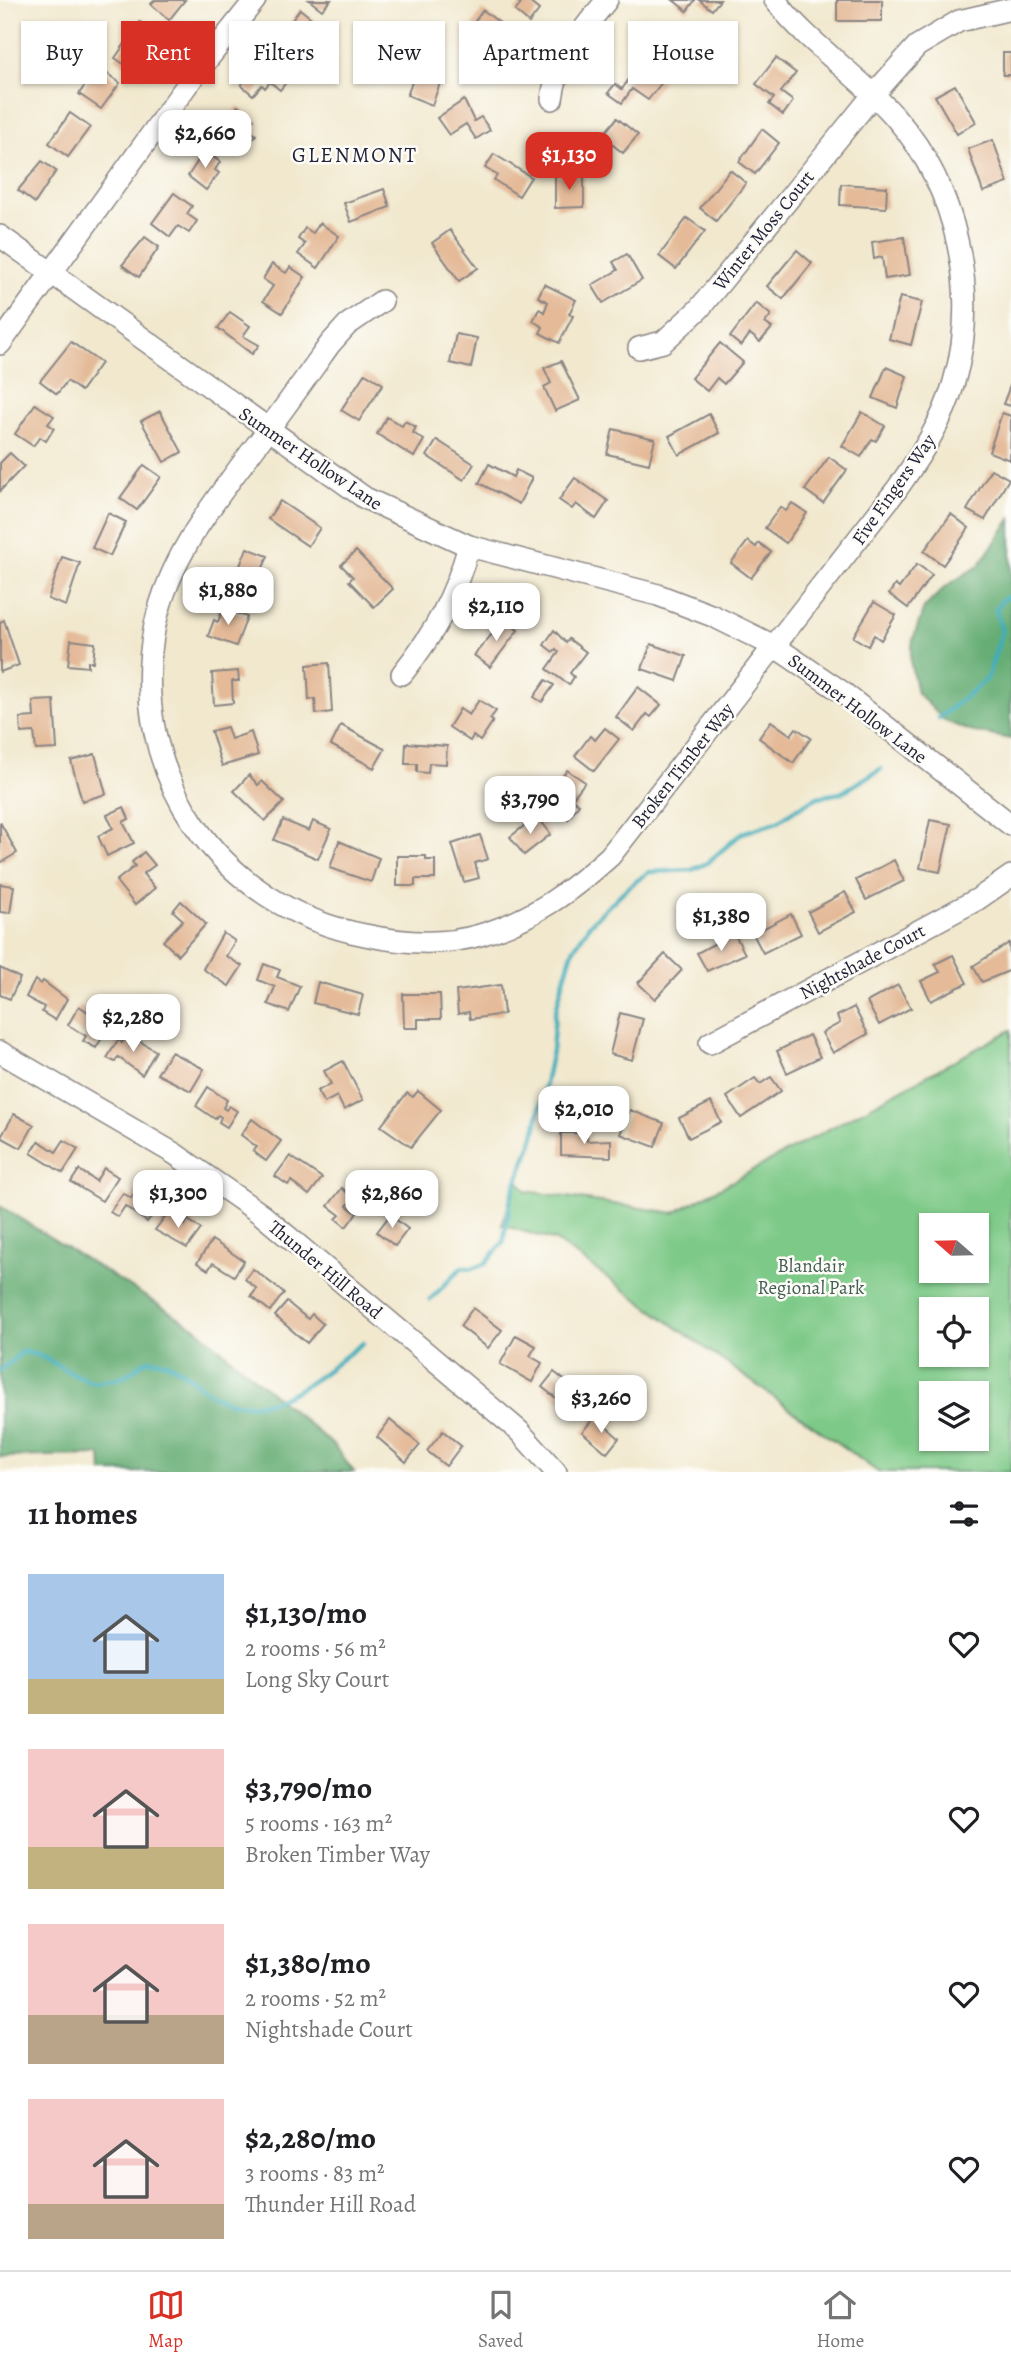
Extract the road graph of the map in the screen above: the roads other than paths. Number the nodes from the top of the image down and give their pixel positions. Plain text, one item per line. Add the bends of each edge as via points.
1 (255, 0) edge
2 (607, 0) edge
3 (775, 0) edge
4 (1011, 9) edge
5 (874, 94) junction
6 (552, 99) dead end
7 (0, 236) edge
8 (51, 274) junction
9 (382, 301) dead end
10 (0, 344) edge
11 (639, 348) dead end
12 (268, 430) junction
13 (469, 546) junction
14 (774, 646) junction
15 (402, 674) dead end
16 (1011, 825) edge
17 (1011, 876) edge
18 (710, 1043) dead end
19 (0, 1052) edge
20 (556, 1472) edge

1 - 8 street via 187,85
2 - 6 street via 562,58
3 - 5 street, Five Fingers Way via 821,51
4 - 5 street, Winter Moss Court via 959,21 935,33 917,46
5 - 11 street, Winter Moss Court via 699,309 663,342
5 - 14 street, Five Fingers Way via 916,145 949,209 961,254 965,297 955,381 918,460
7 - 8 street, Summer Hollow Lane
8 - 10 street
8 - 12 street, Summer Hollow Lane
9 - 12 street, Broken Timber Way via 347,325 330,344
12 - 13 street, Summer Hollow Lane via 365,498
12 - 14 street, Broken Timber Way via 200,521 172,571 155,627 150,687 153,726 164,766 192,821 235,872 290,911 348,932 418,942 477,936 559,900 610,856
13 - 14 street, Summer Hollow Lane via 658,595
13 - 15 street via 456,592 442,619
14 - 16 street, Summer Hollow Lane via 842,692
17 - 18 street, Nightshade Court via 978,899
19 - 20 street, Thunder Hill Road via 175,1154 261,1214 519,1431

